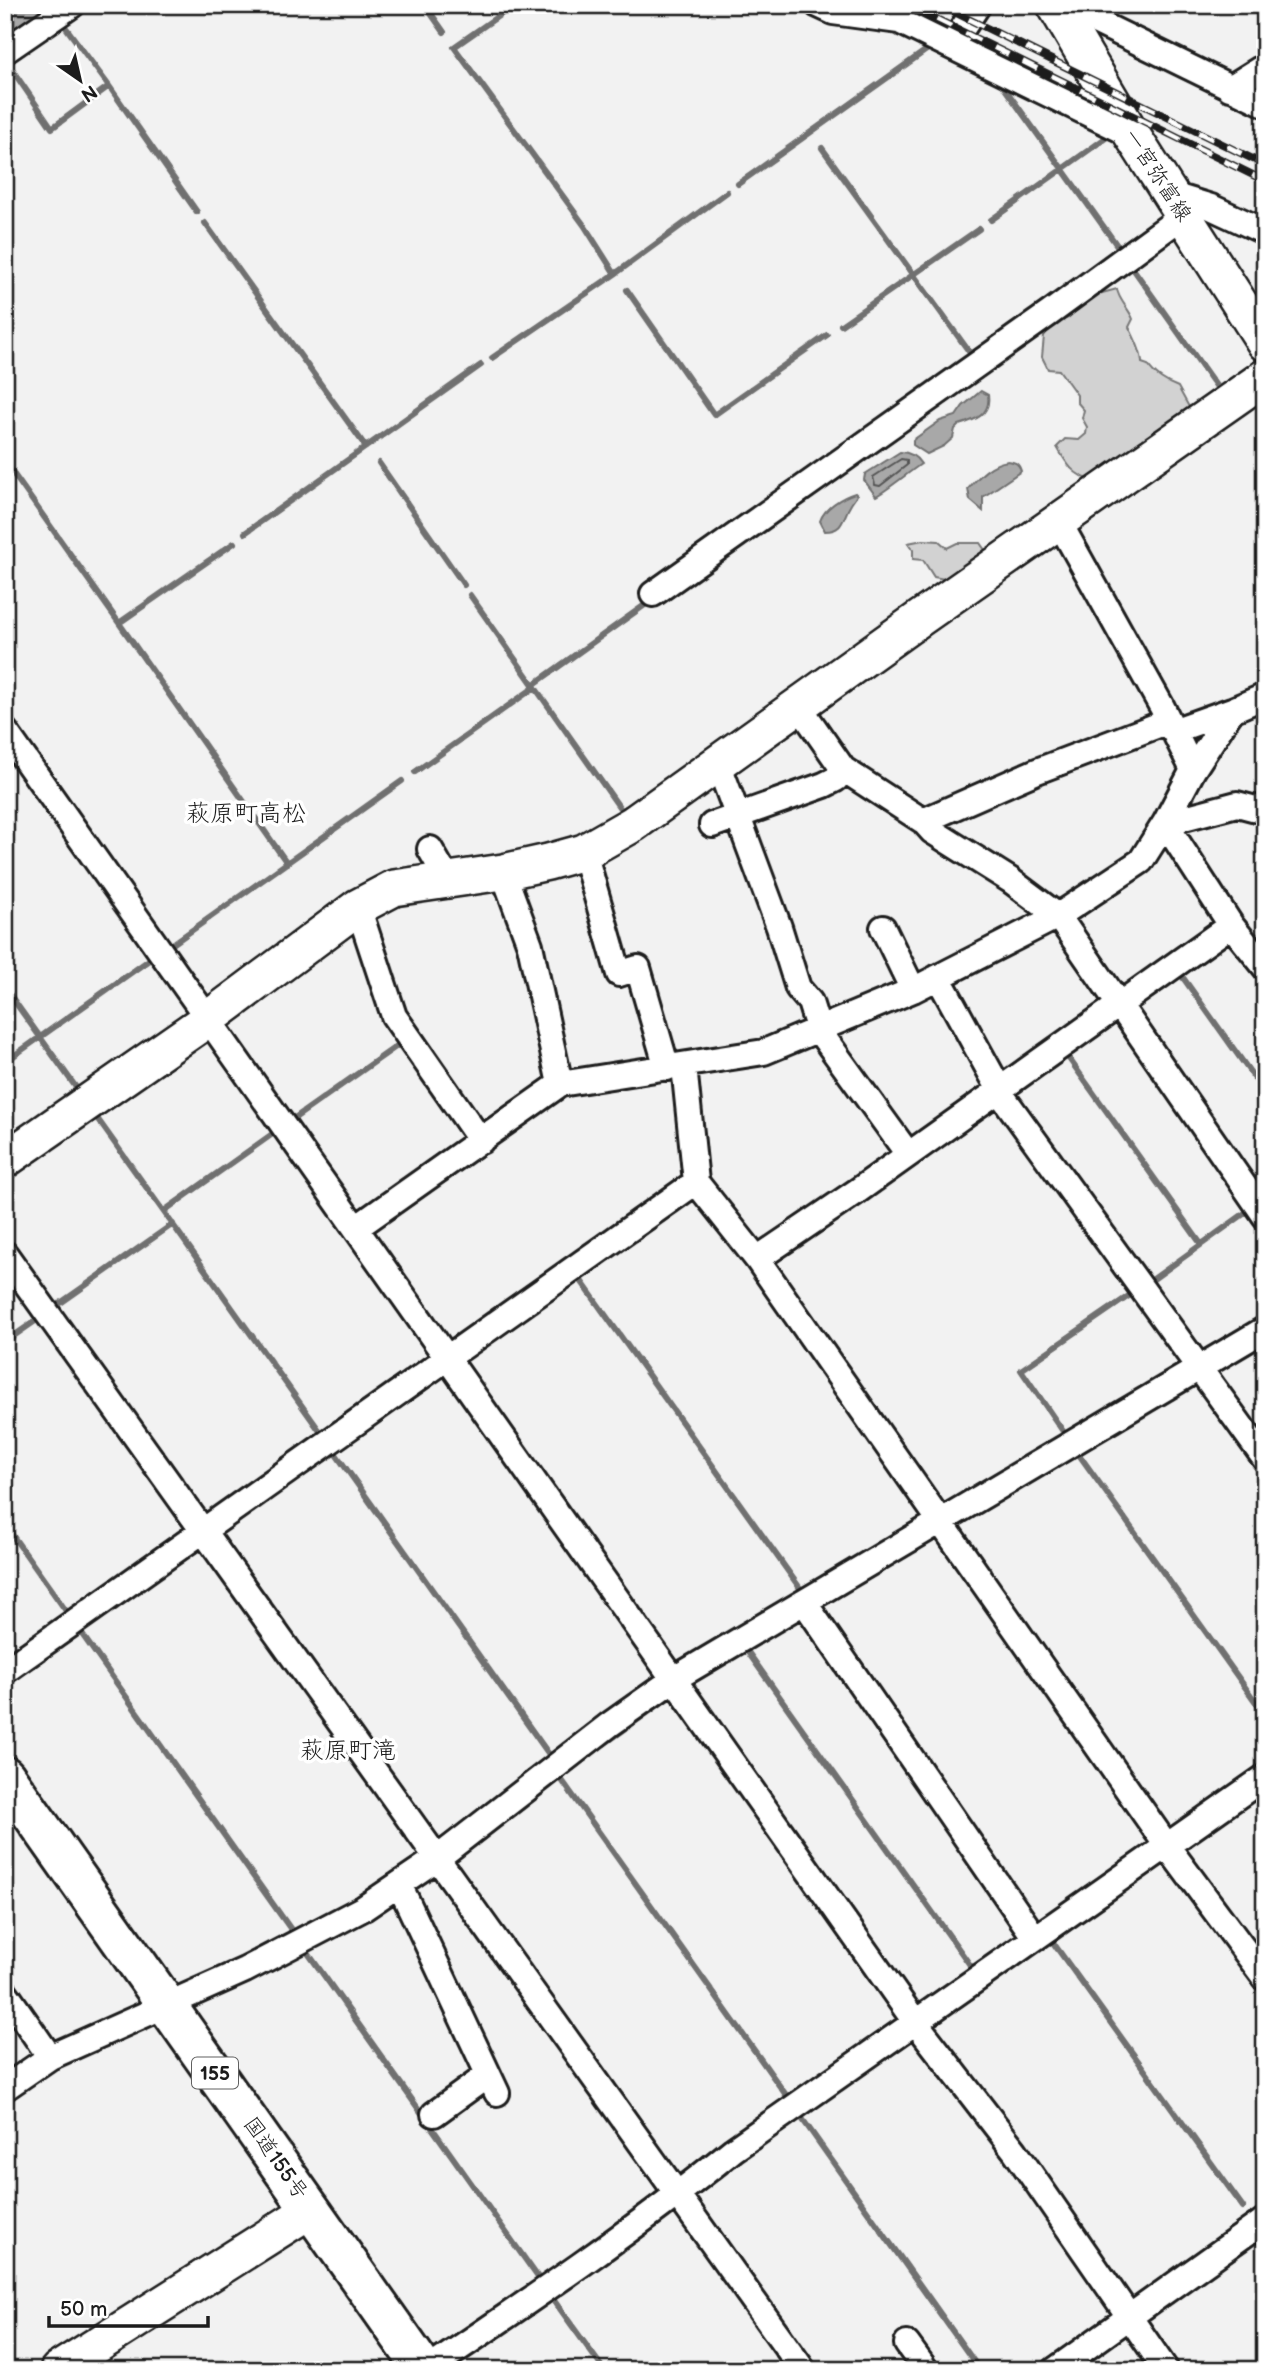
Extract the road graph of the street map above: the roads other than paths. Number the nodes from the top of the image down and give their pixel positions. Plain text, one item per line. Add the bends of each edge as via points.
1 (72, 5) edge
2 (818, 5) edge
3 (978, 5) edge
4 (1055, 5) edge
5 (1062, 5) edge
6 (951, 46) junction
7 (5, 51) edge
8 (1265, 66) edge
9 (1230, 88) junction
10 (1265, 104) edge
11 (1132, 135) junction
12 (1178, 205) junction
13 (1265, 232) edge
14 (1265, 343) edge
15 (1265, 377) edge
16 (1059, 522) junction
17 (653, 594) dead end
18 (1264, 699) edge
19 (799, 706) junction
20 (1232, 710) junction
21 (1171, 726) junction
22 (5, 732) edge
23 (718, 764) junction
24 (842, 769) junction
25 (1193, 771) junction
26 (1265, 806) edge
27 (737, 816) junction
28 (923, 821) junction
29 (1165, 823) junction
30 (712, 825) dead end
31 (584, 852) junction
32 (503, 872) junction
33 (358, 907) junction
34 (1058, 916) junction
35 (1231, 925) junction
36 (883, 928) dead end
37 (1265, 967) edge
38 (938, 977) junction
39 (913, 990) junction
40 (1118, 1006) junction
41 (208, 1019) junction
42 (819, 1031) junction
43 (675, 1067) junction
44 (560, 1084) junction
45 (1000, 1089) junction
46 (481, 1140) junction
47 (908, 1154) junction
48 (5, 1160) edge
49 (696, 1182) junction
50 (1265, 1216) edge
51 (356, 1228) junction
52 (5, 1254) edge
53 (757, 1259) junction
54 (1265, 1329) edge
55 (447, 1358) junction
56 (1198, 1368) junction
57 (1265, 1459) edge
58 (941, 1520) junction
59 (203, 1533) junction
60 (804, 1602) junction
61 (5, 1671) edge
62 (674, 1679) junction
63 (5, 1776) edge
64 (1265, 1777) edge
65 (1167, 1846) junction
66 (439, 1857) junction
67 (399, 1884) junction
68 (1035, 1938) junction
69 (1265, 1978) edge
70 (5, 1993) edge
71 (166, 2003) junction
72 (916, 2023) junction
73 (50, 2057) junction
74 (5, 2088) edge
75 (434, 2114) dead end
76 (678, 2195) junction
77 (312, 2209) junction
78 (1265, 2220) edge
79 (1128, 2317) junction
80 (907, 2344) dead end
81 (58, 2370) edge
82 (426, 2370) edge
83 (803, 2370) edge
84 (926, 2370) edge
85 (1055, 2370) edge
86 (1166, 2370) edge

1 - 7 street
2 - 6 street via 833,12 899,21
3 - 6 street
4 - 11 street, 一宮弥富線
5 - 9 street
6 - 11 street
8 - 9 street
9 - 10 street
11 - 12 street, 一宮弥富線
12 - 13 street via 1211,207
12 - 14 street, 一宮弥富線
12 - 17 street via 1039,321
15 - 16 street
16 - 19 street
16 - 21 street
18 - 20 street
19 - 23 street
19 - 24 street
20 - 21 street
20 - 25 street
21 - 25 street
21 - 28 street via 1037,771
22 - 41 street
23 - 27 street
23 - 31 street
24 - 27 street via 824,785
24 - 28 street
25 - 29 street
26 - 29 street via 1256,809 1237,804
27 - 30 street
27 - 42 street via 798,988 810,1002
28 - 34 street
29 - 34 street via 1141,861
29 - 35 street
31 - 32 street
31 - 43 street via 619,974 638,968
32 - 33 street via 436,864
32 - 44 street via 530,945
33 - 41 street
33 - 46 street via 394,1016
34 - 38 street
34 - 40 street
35 - 37 street
35 - 40 street
36 - 39 street
38 - 39 street
38 - 45 street
39 - 42 street
40 - 45 street
40 - 50 street
41 - 48 street
41 - 51 street
42 - 43 street via 764,1052
42 - 47 street
43 - 44 street
43 - 49 street
44 - 46 street
45 - 47 street
45 - 56 street
46 - 51 street
47 - 53 street
49 - 53 street
49 - 55 street
51 - 55 street
52 - 59 street
53 - 58 street
54 - 56 street
55 - 59 street
55 - 62 street
56 - 57 street
56 - 58 street
58 - 60 street
58 - 65 street
59 - 61 street
59 - 66 street
60 - 62 street
60 - 68 street
62 - 66 street
62 - 72 street
63 - 71 highway, 国道155号 / 155
64 - 65 street
65 - 68 street
65 - 69 street
66 - 67 street
66 - 76 street
67 - 71 street via 245,1970
67 - 75 street via 493,2084
68 - 72 street
70 - 73 street
71 - 73 street
71 - 77 highway, 国道155号 / 155
72 - 76 street via 733,2150
72 - 79 street via 1015,2151
73 - 74 street
76 - 82 street
76 - 83 street
77 - 81 street
77 - 82 highway, 国道155号 / 155
78 - 79 street
79 - 85 street
79 - 86 street
80 - 84 street

